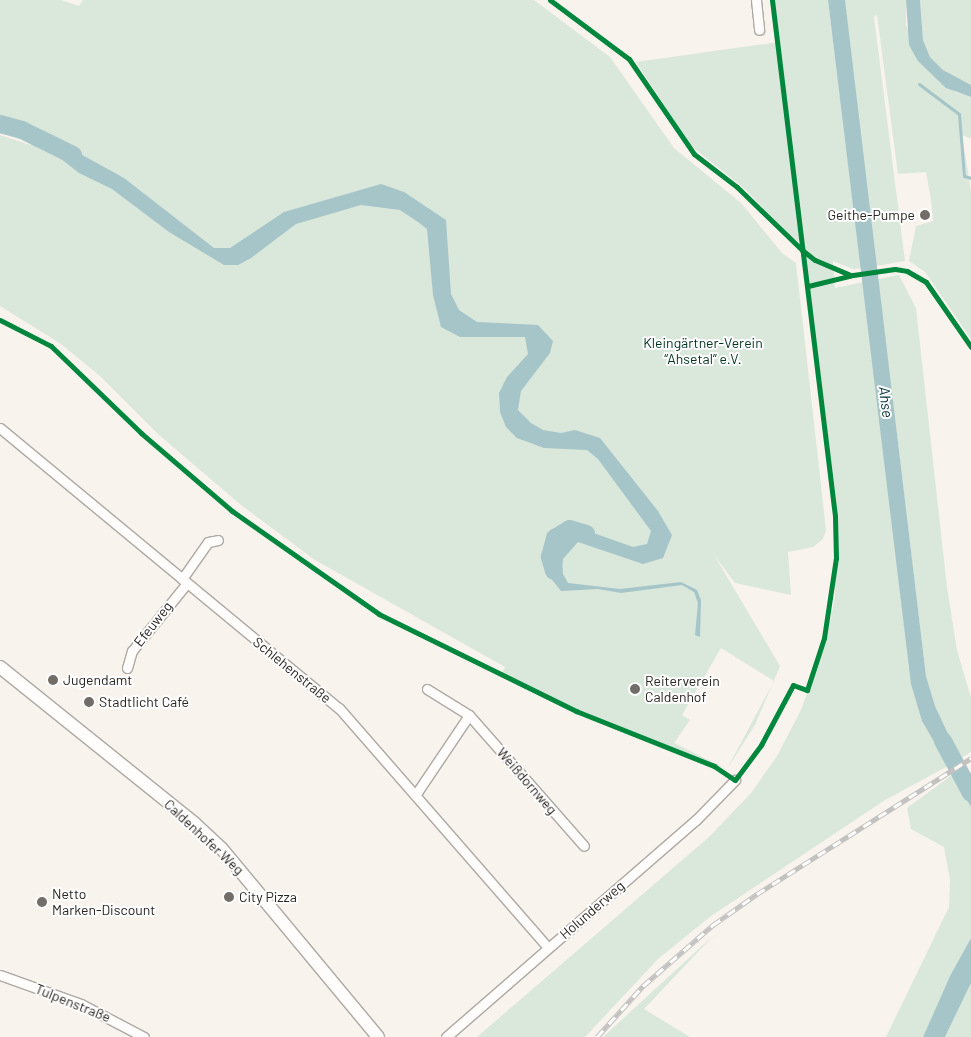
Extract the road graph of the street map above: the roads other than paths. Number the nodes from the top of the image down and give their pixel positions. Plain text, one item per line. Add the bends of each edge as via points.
1 (756, 0) edge
2 (759, 30) dead end
3 (0, 428) edge
4 (218, 540) dead end
5 (185, 581) junction
6 (0, 668) edge
7 (127, 668) dead end
8 (427, 689) dead end
9 (470, 715) junction
10 (735, 780) dead end
11 (416, 794) junction
12 (584, 846) dead end
13 (548, 948) junction
14 (0, 975) edge
15 (144, 1037) edge
16 (378, 1037) edge
17 (446, 1037) edge

1 - 2 street
3 - 5 street, Schlehenstraße
4 - 5 street, Efeuweg via 208,542
5 - 7 street, Efeuweg via 132,651
5 - 11 street, Schlehenstraße via 339,708
6 - 16 street, Caldenhofer Weg via 194,822 222,849 273,906
8 - 9 street, Weißdornweg
9 - 11 street
9 - 12 street, Weißdornweg
10 - 13 street, Holunderweg via 696,820
11 - 13 street, Schlehenstraße
13 - 17 street, Holunderweg
14 - 15 street, Tulpenstraße via 81,1004

